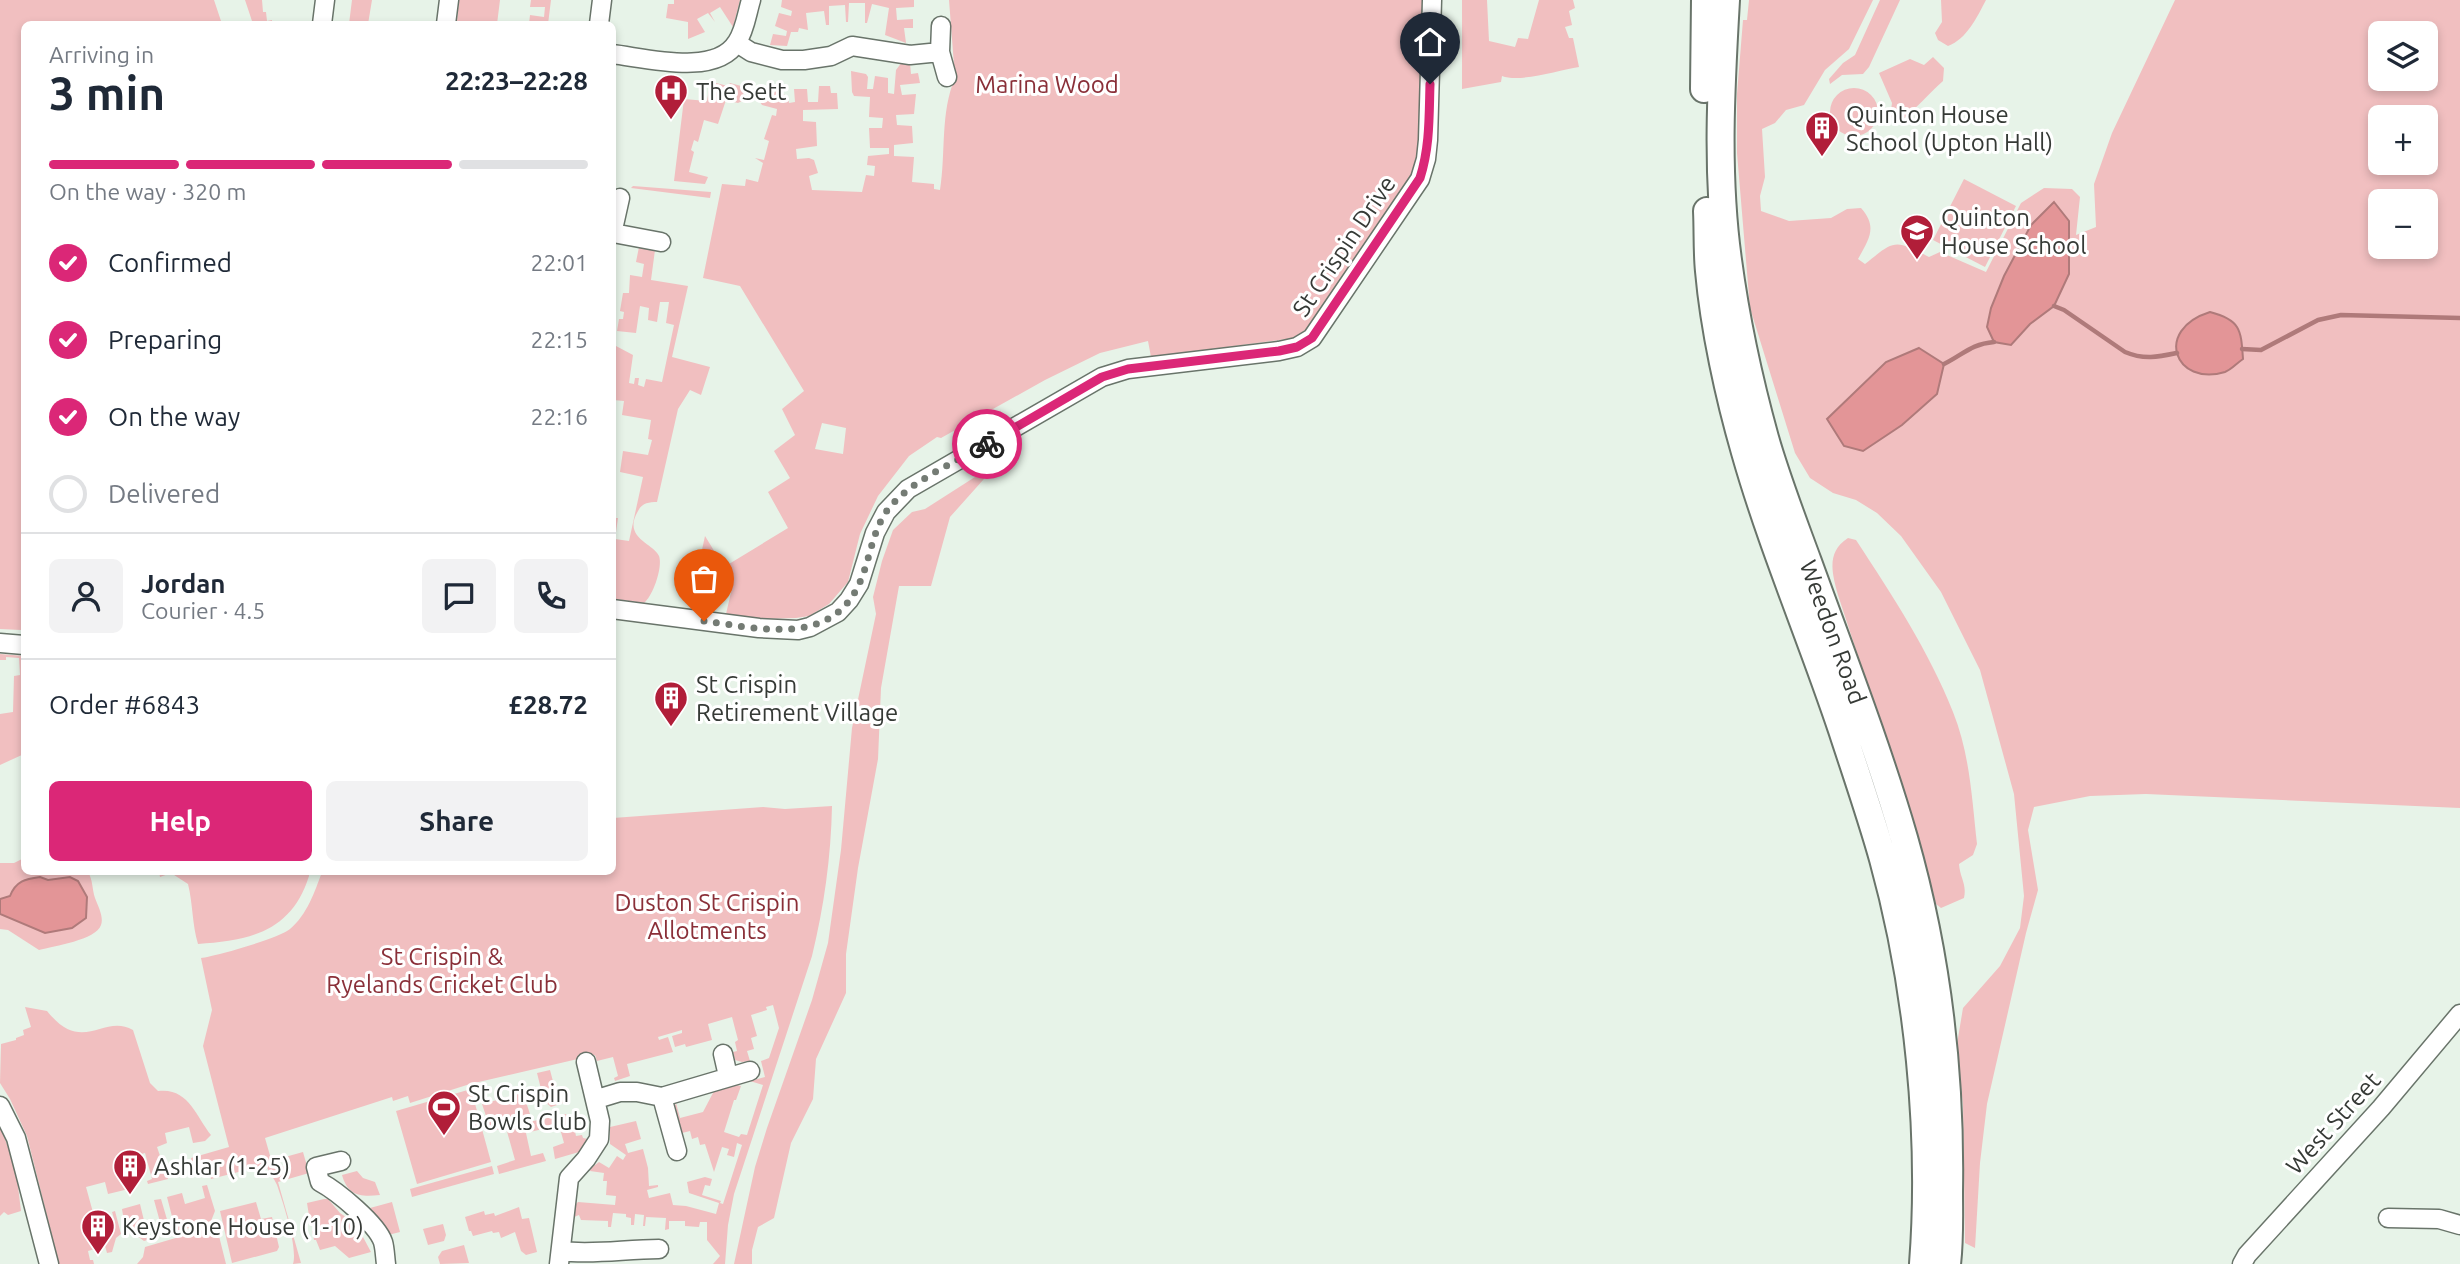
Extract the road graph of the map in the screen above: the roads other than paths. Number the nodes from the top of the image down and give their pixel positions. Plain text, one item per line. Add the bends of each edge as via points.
1 (326, 0) edge
2 (449, 0) edge
3 (602, 0) edge
4 (751, 0) edge
5 (1432, 0) edge
6 (1705, 0) edge
7 (1726, 0) edge
8 (322, 21) edge
9 (446, 21) edge
10 (599, 21) edge
11 (941, 26) dead end
12 (737, 43) junction
13 (940, 52) junction
14 (616, 54) edge
15 (947, 78) dead end
16 (620, 198) dead end
17 (616, 218) edge
18 (616, 234) edge
19 (661, 242) dead end
20 (616, 610) edge
21 (0, 643) edge
22 (21, 645) edge
23 (2460, 1014) edge
24 (723, 1054) dead end
25 (586, 1062) dead end
26 (750, 1071) dead end
27 (728, 1076) junction
28 (662, 1097) junction
29 (597, 1099) junction
30 (0, 1106) edge
31 (677, 1151) dead end
32 (341, 1161) dead end
33 (2388, 1217) dead end
34 (2460, 1226) edge
35 (659, 1249) dead end
36 (635, 1256) edge
37 (560, 1258) edge
38 (49, 1264) edge
39 (386, 1264) edge
40 (1923, 1264) edge
41 (1947, 1264) edge
42 (2242, 1264) edge

1 - 8 street
2 - 9 street
3 - 10 street
4 - 12 street
5 - 20 street, St Crispin Drive via 1428,139 1420,178 1312,338 1279,351 1128,369 1102,377 908,489 886,512 849,600 838,612 810,627 759,628
6 - 40 highway, Weedon Road via 1709,272 1721,349 1744,451 1842,728 1897,916 1921,1088
7 - 41 highway, Weedon Road via 1720,96 1722,184 1727,258 1740,333 1766,439 1904,839 1918,900 1939,1008 1947,1091
11 - 13 street
12 - 13 street via 782,60 831,56 852,46 910,55
12 - 14 street via 722,58 695,64
13 - 15 street
16 - 17 street
18 - 19 street
21 - 22 street
23 - 42 street, West Street
24 - 27 street
25 - 29 street
26 - 27 street
27 - 28 street
28 - 29 street via 620,1092
28 - 31 street
29 - 37 street via 599,1139 569,1178
30 - 38 street via 16,1138
32 - 39 street via 316,1167 320,1182 376,1228
33 - 34 street via 2439,1219
35 - 36 street
36 - 37 street

